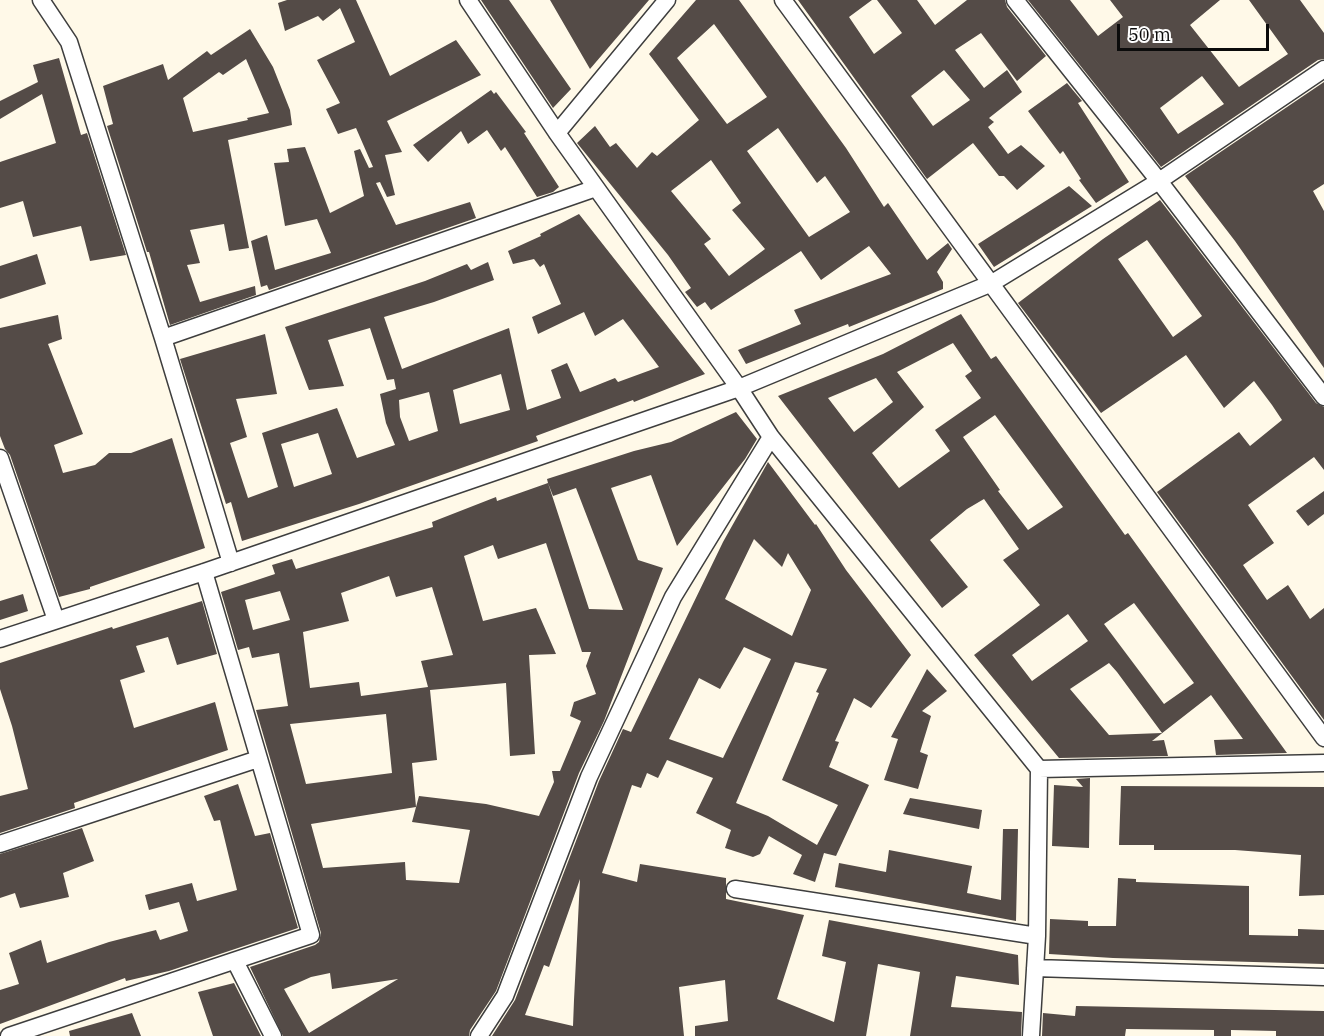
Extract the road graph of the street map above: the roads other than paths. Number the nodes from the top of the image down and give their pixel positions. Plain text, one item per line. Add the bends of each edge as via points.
1 (41, 0) edge
2 (468, 0) edge
3 (667, 0) edge
4 (783, 0) edge
5 (1015, 0) edge
6 (1324, 69) edge
7 (557, 132) junction
8 (1159, 181) junction
9 (596, 188) junction
10 (992, 283) junction
11 (163, 338) junction
12 (739, 388) junction
13 (1324, 397) edge
14 (771, 436) junction
15 (0, 458) edge
16 (231, 562) junction
17 (204, 572) junction
18 (56, 620) junction
19 (0, 639) edge
20 (1324, 738) edge
21 (258, 759) junction
22 (1324, 763) edge
23 (1039, 769) junction
24 (0, 844) edge
25 (735, 889) dead end
26 (1037, 936) junction
27 (235, 961) junction
28 (1035, 968) junction
29 (1324, 977) edge
30 (9, 1036) edge
31 (273, 1036) edge
32 (479, 1036) edge
33 (1031, 1036) edge

1 - 11 street via 69,42
2 - 7 street
3 - 7 street
4 - 10 street
5 - 8 street
6 - 8 street
7 - 9 street
8 - 10 street
8 - 13 street
9 - 11 street
9 - 12 street
10 - 12 street
10 - 20 street
11 - 16 street
12 - 14 street
12 - 16 street
14 - 23 street
14 - 32 street via 673,597 589,777 505,996
15 - 18 street
16 - 17 street
17 - 18 street
17 - 21 street
18 - 19 street
21 - 24 street
21 - 27 street via 311,935
22 - 23 street
23 - 26 street
25 - 26 street
26 - 28 street
27 - 30 street
27 - 31 street
28 - 29 street
28 - 33 street

